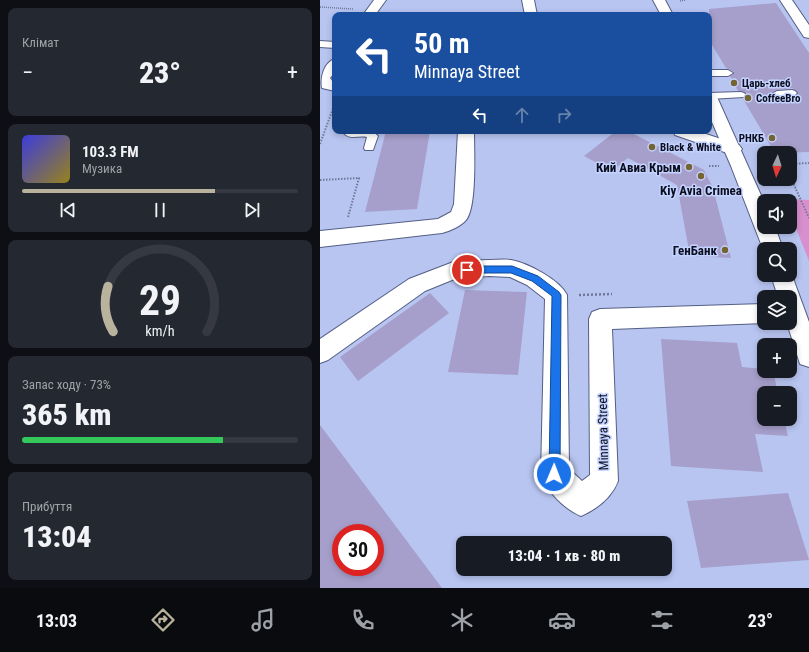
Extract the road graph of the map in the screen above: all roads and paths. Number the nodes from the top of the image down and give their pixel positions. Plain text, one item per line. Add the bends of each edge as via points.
1 (380, 0) edge
2 (528, 0) edge
3 (659, 0) edge
4 (686, 0) edge
5 (786, 0) edge
6 (677, 1) edge
7 (320, 7) edge
8 (347, 9) dead end
9 (371, 12) edge
10 (530, 12) edge
11 (666, 12) edge
12 (809, 34) edge
13 (320, 44) edge
14 (332, 45) edge
15 (332, 67) edge
16 (712, 73) edge
17 (728, 73) dead end
18 (332, 86) edge
19 (792, 93) dead end
20 (777, 94) dead end
21 (740, 95) dead end
22 (712, 96) edge
23 (712, 103) edge
24 (332, 111) edge
25 (370, 134) edge
26 (466, 134) edge
27 (690, 134) edge
28 (320, 144) edge
29 (369, 148) dead end
30 (733, 149) junction
31 (809, 163) edge
32 (797, 164) edge
33 (320, 180) edge
34 (795, 186) edge
35 (803, 204) junction
36 (809, 205) edge
37 (757, 209) edge
38 (809, 218) edge
39 (343, 236) junction
40 (320, 239) edge
41 (757, 314) edge
42 (797, 323) edge
43 (320, 352) edge
44 (809, 356) edge

1 - 9 street
2 - 10 street
3 - 11 street
4 - 6 path
5 - 12 street
7 - 8 path
13 - 14 lane
15 - 18 street via 323,78 327,85
16 - 17 lane
19 - 20 lane
21 - 22 lane
23 - 30 street
24 - 28 path
25 - 29 lane via 373,136
26 - 39 street via 463,204 459,216 442,226
27 - 30 street
30 - 37 street
31 - 32 path
33 - 39 path via 359,178
34 - 35 path
35 - 36 path
35 - 38 path
39 - 40 street
41 - 43 street, Minnaya Street via 600,319 604,481 581,501 554,474 556,295 535,279 512,269 456,270 417,285
42 - 44 street

